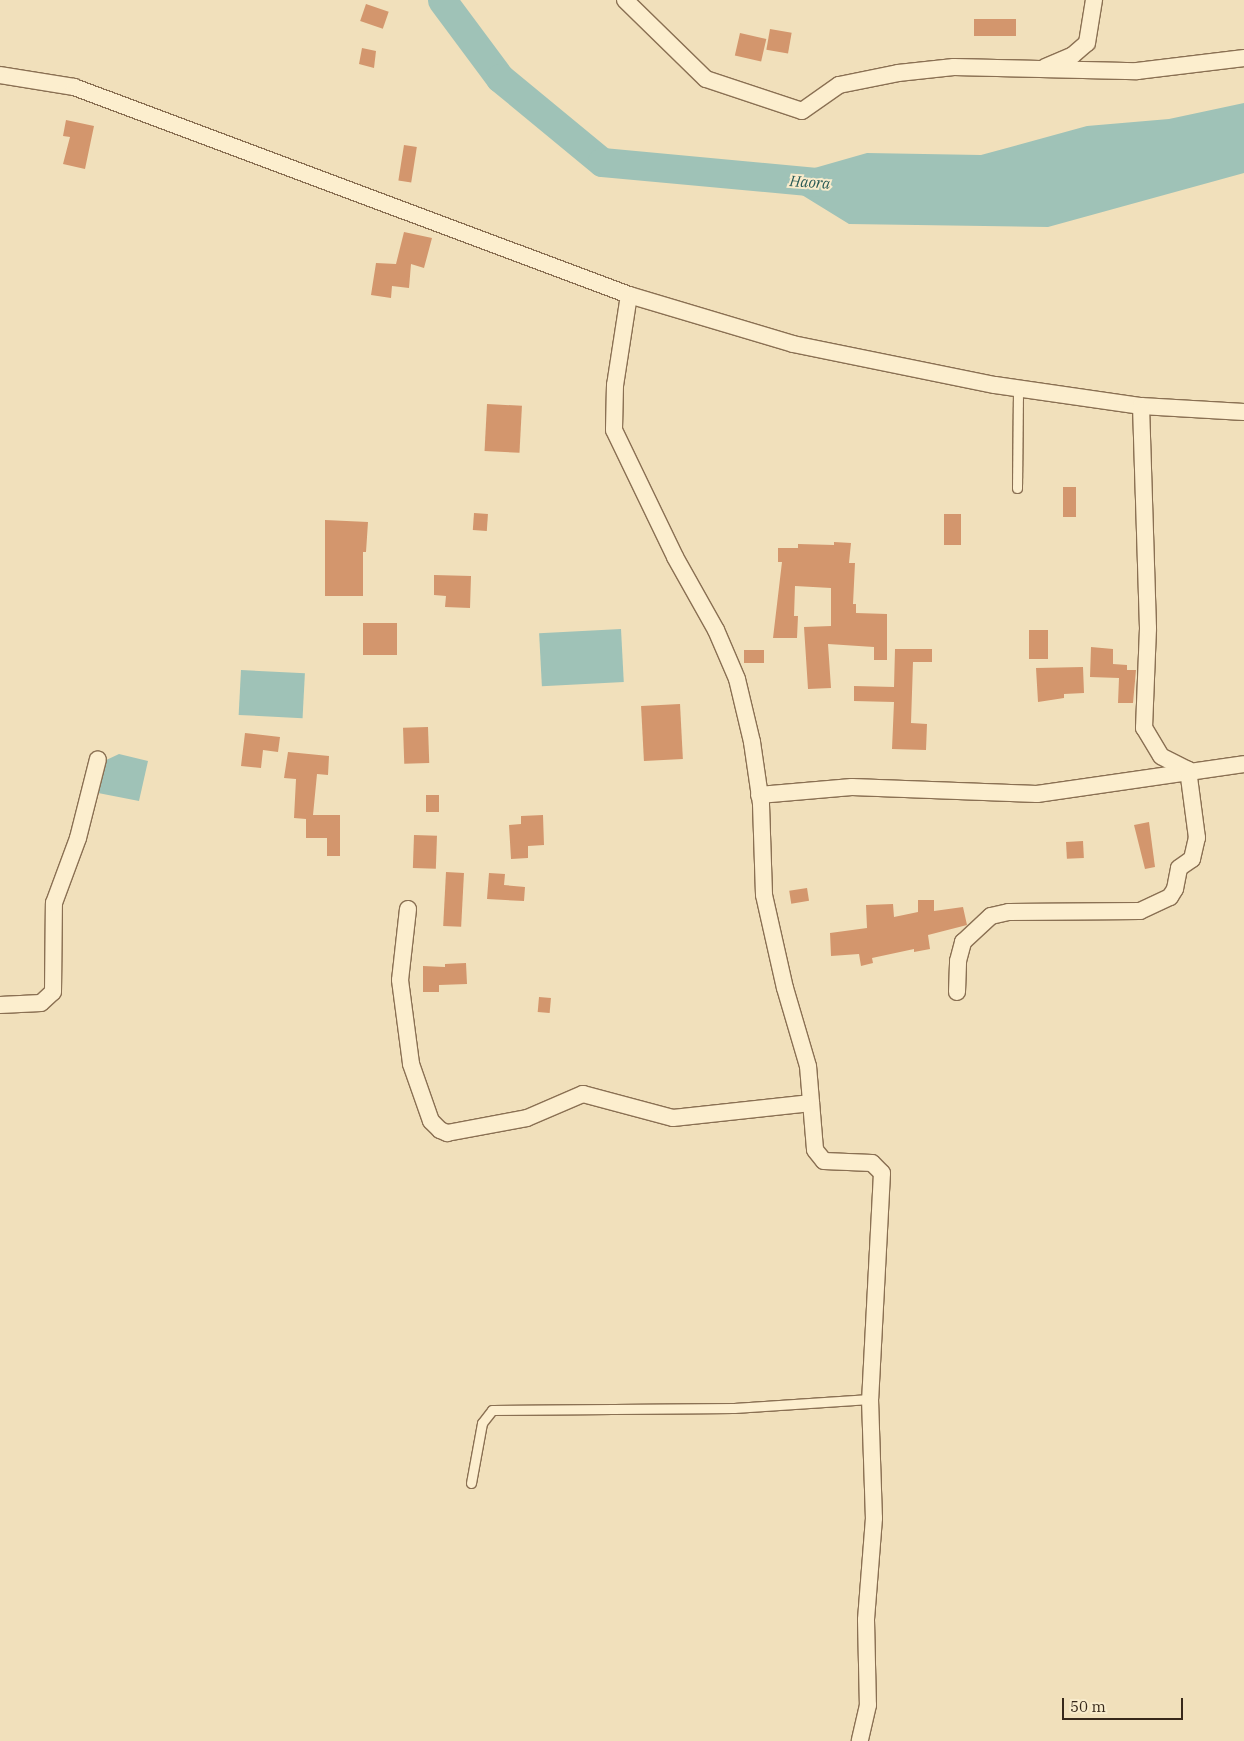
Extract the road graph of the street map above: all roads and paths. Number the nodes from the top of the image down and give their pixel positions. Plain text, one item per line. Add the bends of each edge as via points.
1 (625, 0) edge
2 (1094, 0) edge
3 (1244, 58) edge
4 (1043, 68) junction
5 (0, 75) edge
6 (630, 295) junction
7 (1018, 388) junction
8 (1141, 406) junction
9 (1244, 412) edge
10 (1017, 488) dead end
11 (98, 759) dead end
12 (1244, 764) edge
13 (1188, 770) junction
14 (760, 795) junction
15 (408, 909) dead end
16 (957, 992) dead end
17 (0, 1005) edge
18 (811, 1103) junction
19 (870, 1398) junction
20 (471, 1483) dead end
21 (860, 1741) edge

1 - 4 street via 706,78 798,110 807,110 839,85 898,73 954,67
2 - 4 street via 1087,43 1072,55
3 - 4 street via 1137,71
5 - 6 street via 74,87
6 - 7 street via 793,344 865,361
6 - 14 street via 615,385 614,430 675,557 716,630 737,679
7 - 8 street
7 - 10 lane
8 - 9 street
8 - 13 street via 1148,628 1144,728 1161,756
11 - 17 street via 78,838 54,903 53,992 41,1003
12 - 13 street
13 - 14 street via 1078,791 1037,794 852,787
13 - 16 street via 1197,838 1192,859 1178,868 1175,889 1170,897 1140,911 1008,912 991,916 963,942 958,961
14 - 18 street via 764,895 785,988 808,1066
15 - 18 street via 400,980 410,1064 431,1120 440,1130 447,1133 527,1118 583,1094 674,1118
18 - 19 street via 817,1156 824,1160 872,1164 882,1173
19 - 20 lane via 734,1408 492,1410 482,1423
19 - 21 street via 874,1518 866,1620 868,1705

